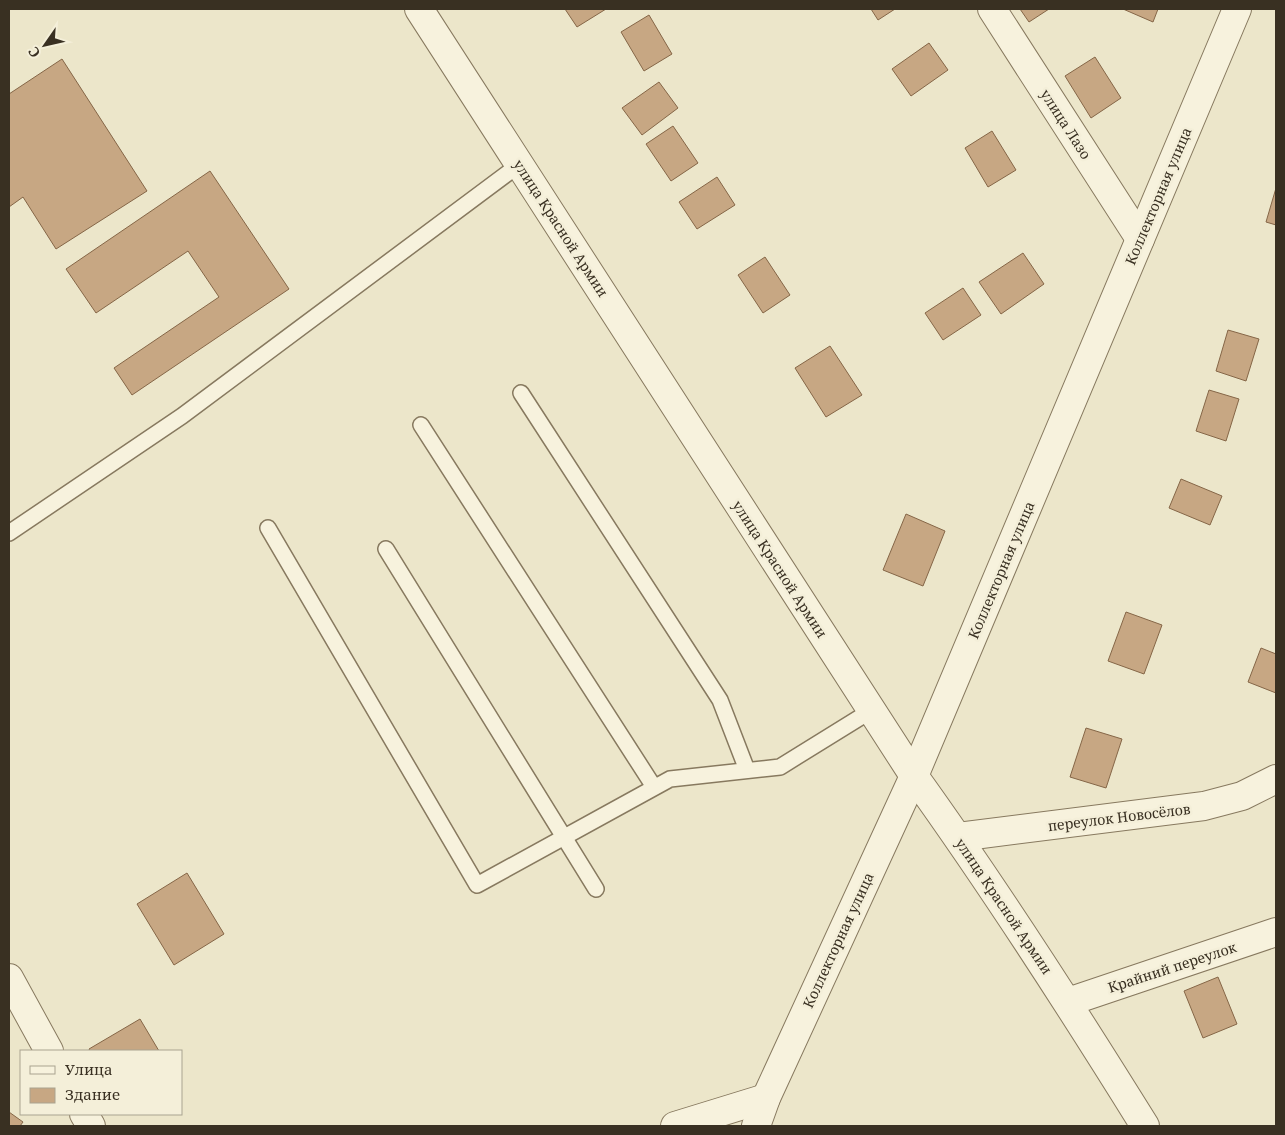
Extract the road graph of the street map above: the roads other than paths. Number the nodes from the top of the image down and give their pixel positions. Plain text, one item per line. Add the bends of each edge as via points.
1 (419, 9) edge
2 (992, 9) edge
3 (1237, 9) edge
4 (520, 164) junction
5 (1140, 239) junction
6 (521, 393) dead end
7 (421, 425) dead end
8 (268, 528) dead end
9 (9, 533) edge
10 (386, 549) dead end
11 (872, 710) junction
12 (747, 770) junction
13 (914, 776) junction
14 (1276, 780) edge
15 (654, 787) junction
16 (564, 837) junction
17 (958, 837) junction
18 (596, 889) dead end
19 (1276, 932) edge
20 (9, 978) edge
21 (1068, 1002) junction
22 (48, 1050) edge
23 (766, 1098) junction
24 (675, 1126) edge
25 (756, 1126) edge
26 (1144, 1126) edge

1 - 4 street, улица Красной Армии
2 - 5 street, улица Лазо
3 - 5 street, Коллекторная улица
4 - 9 lane via 182,416
4 - 11 street, улица Красной Армии
5 - 13 street, Коллекторная улица
6 - 12 lane via 720,700
7 - 15 lane
8 - 16 lane via 477,884
10 - 16 lane
11 - 12 lane via 780,767
11 - 13 street, улица Красной Армии
12 - 15 lane via 670,778
13 - 17 street, улица Красной Армии
13 - 23 street, Коллекторная улица
14 - 17 street, переулок Новосёлов via 1242,796 1204,806
15 - 16 lane
16 - 18 lane
17 - 21 street, улица Красной Армии
19 - 21 street, Крайний переулок
20 - 22 street
21 - 26 street, улица Красной Армии
23 - 24 street
23 - 25 street, Коллекторная улица

